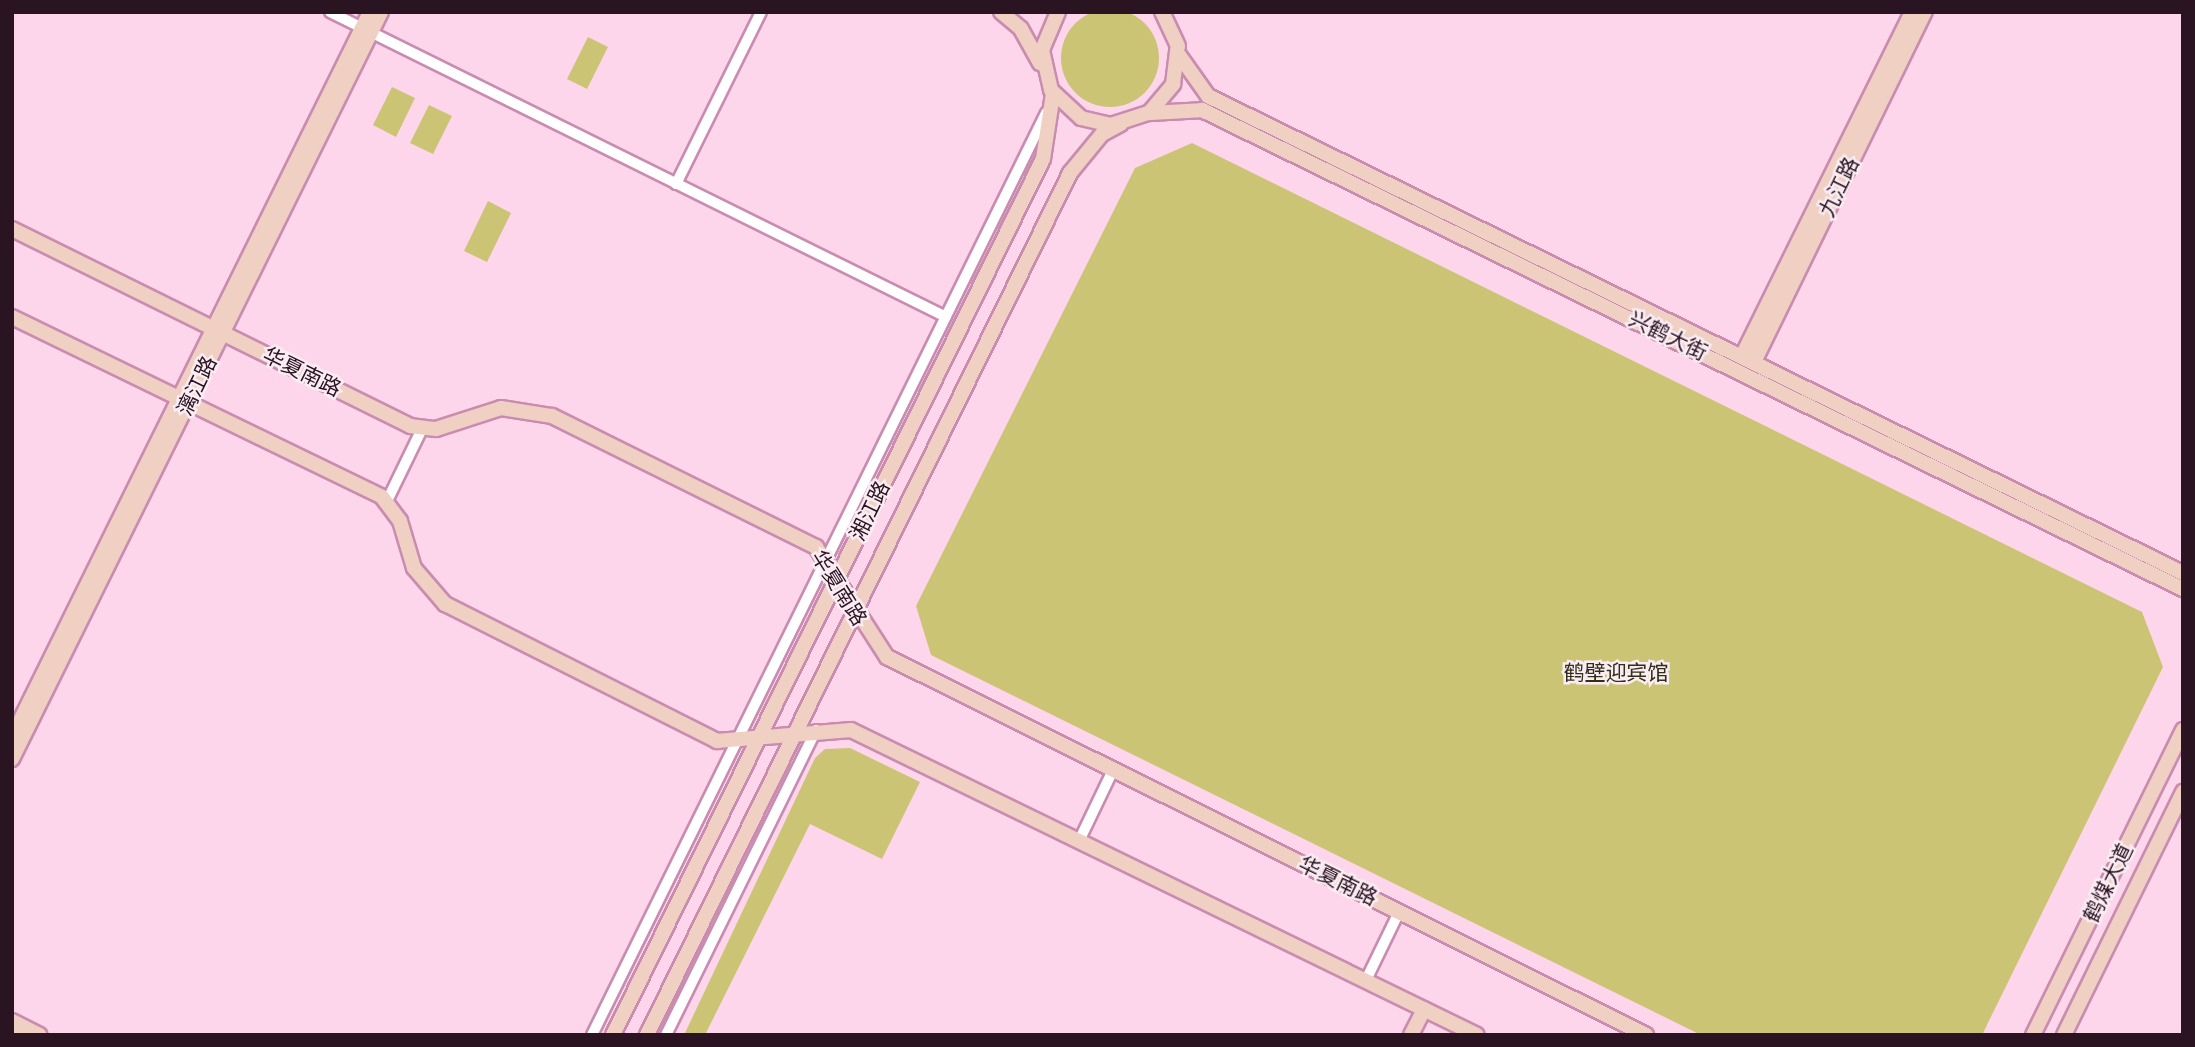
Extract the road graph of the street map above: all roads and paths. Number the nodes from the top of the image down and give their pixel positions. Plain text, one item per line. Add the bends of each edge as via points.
1 (330, 12) edge
2 (370, 12) edge
3 (382, 12) edge
4 (761, 12) edge
5 (1002, 12) edge
6 (1058, 12) edge
7 (1912, 12) edge
8 (1925, 12) edge
9 (1169, 15) edge
10 (367, 31) junction
11 (1179, 55) junction
12 (1043, 71) junction
13 (1053, 94) junction
14 (1149, 113) junction
15 (1121, 124) junction
16 (676, 184) junction
17 (13, 231) edge
18 (12, 317) edge
19 (946, 317) junction
20 (219, 331) junction
21 (1748, 359) junction
22 (184, 401) junction
23 (422, 429) junction
24 (387, 501) junction
25 (826, 560) junction
26 (2183, 573) edge
27 (837, 579) junction
28 (2183, 589) edge
29 (855, 612) junction
30 (816, 730) junction
31 (2183, 730) edge
32 (795, 733) junction
33 (12, 737) edge
34 (759, 738) junction
35 (736, 741) junction
36 (12, 759) edge
37 (1113, 769) junction
38 (2183, 792) edge
39 (1079, 841) junction
40 (1399, 912) junction
41 (1366, 980) junction
42 (1428, 1011) junction
43 (12, 1021) edge
44 (40, 1035) edge
45 (592, 1035) edge
46 (613, 1035) edge
47 (647, 1035) edge
48 (666, 1035) edge
49 (1411, 1035) edge
50 (1422, 1035) edge
51 (1477, 1035) edge
52 (1646, 1035) edge
53 (2033, 1035) edge
54 (2064, 1035) edge

1 - 10 street
2 - 10 main road, 漓江路
3 - 10 main road, 漓江路
4 - 16 street
5 - 12 main road via 1021,29
6 - 12 main road via 1044,40
7 - 21 main road, 九江路
8 - 21 main road, 九江路
9 - 11 main road
10 - 16 street
10 - 20 main road, 漓江路
11 - 14 main road via 1173,83
11 - 21 main road, 兴鹤大街 via 1209,96
12 - 13 main road
13 - 15 main road via 1081,118
13 - 19 street
13 - 27 main road, 湘江路 via 1043,159
14 - 15 main road
14 - 28 main road, 兴鹤大街 via 1202,110
15 - 29 main road, 湘江路 via 1102,134 1070,173
16 - 19 street
17 - 20 main road, 华夏南路
18 - 22 main road
19 - 25 street
20 - 22 main road, 漓江路
20 - 23 main road, 华夏南路
21 - 26 main road, 兴鹤大街
22 - 24 main road
22 - 33 main road, 漓江路
22 - 36 main road, 漓江路
23 - 24 street
23 - 25 main road, 华夏南路 via 501,408 536,411 816,547
24 - 35 main road via 414,568 445,604 717,741
25 - 27 main road, 华夏南路
25 - 35 street
27 - 29 main road, 华夏南路
27 - 34 main road, 湘江路
29 - 32 main road, 湘江路
29 - 37 main road, 华夏南路 via 887,657
30 - 32 main road
30 - 39 main road via 851,730
30 - 48 street
31 - 53 main road, 鹤煤大道
32 - 34 main road
32 - 47 main road, 湘江路
34 - 35 main road
34 - 46 main road, 湘江路
35 - 45 street
37 - 39 street
37 - 40 main road, 华夏南路
38 - 54 main road, 鹤煤大道
39 - 41 main road
40 - 41 street
40 - 52 main road, 华夏南路
41 - 42 main road
42 - 49 main road
42 - 50 main road
42 - 51 main road
43 - 44 main road

